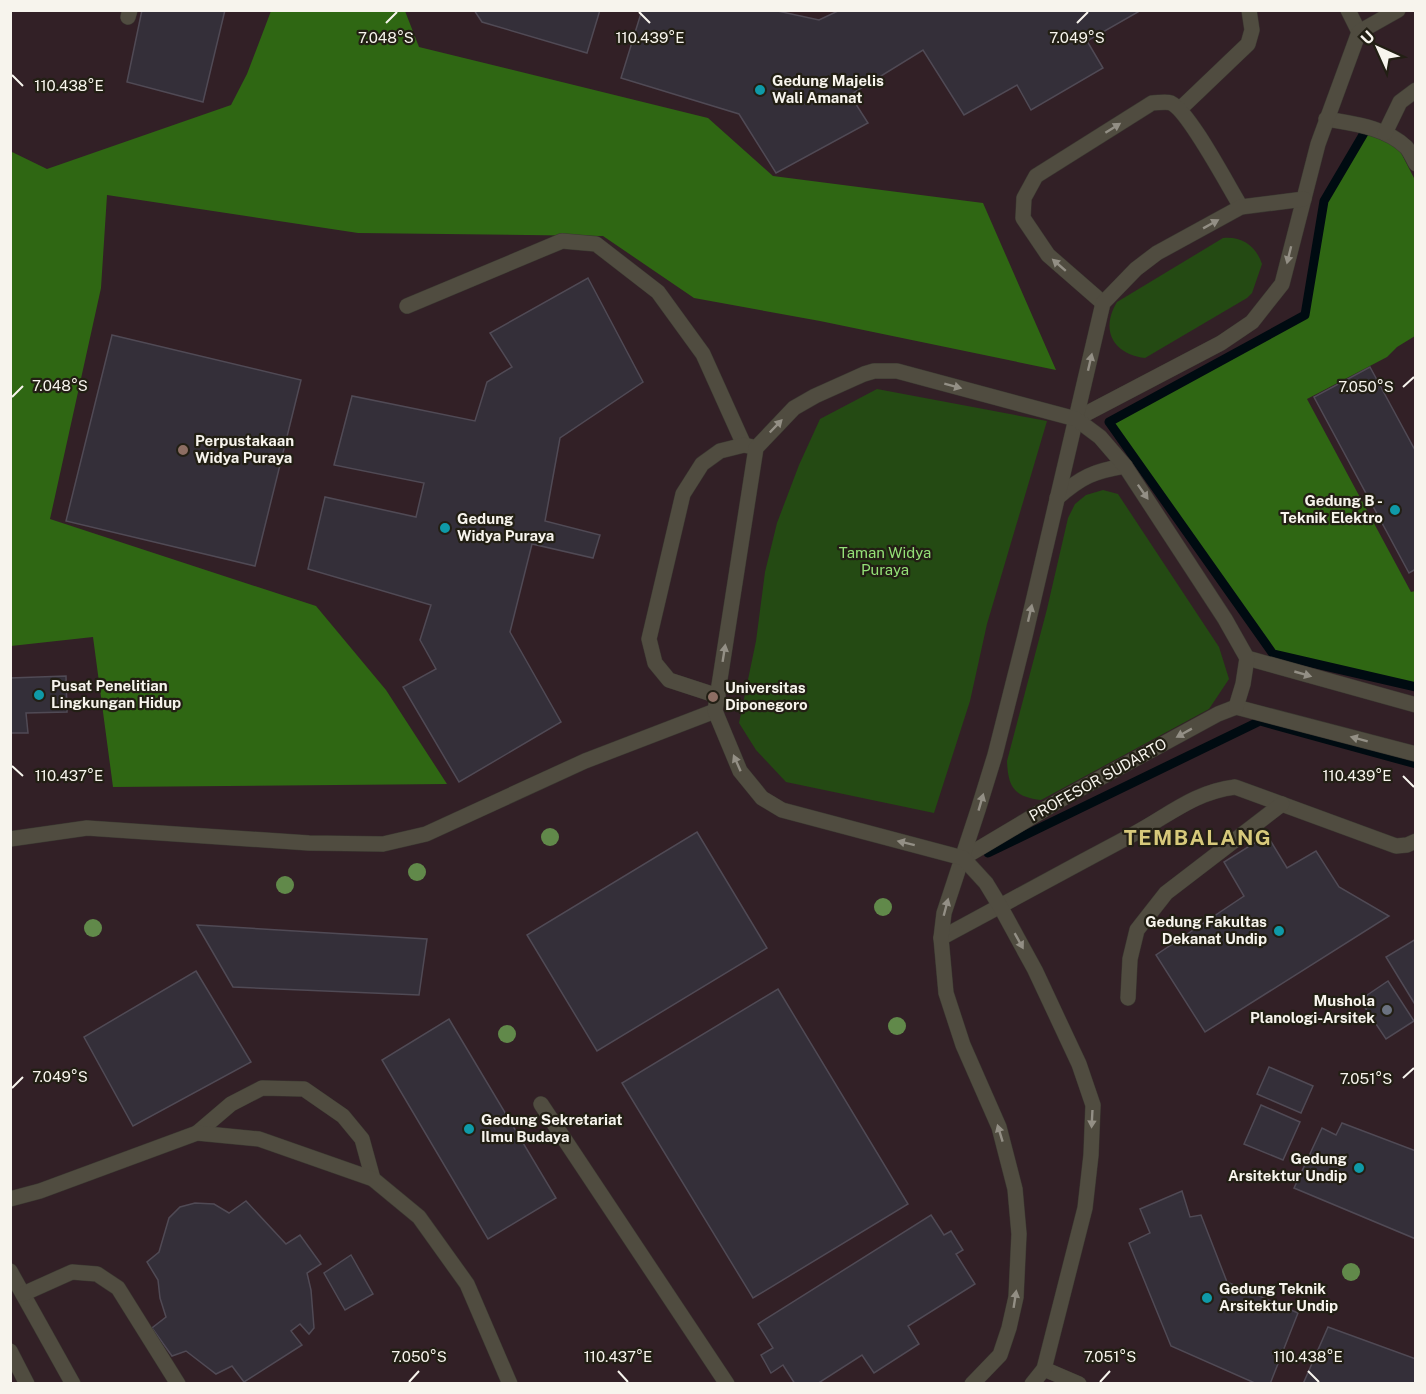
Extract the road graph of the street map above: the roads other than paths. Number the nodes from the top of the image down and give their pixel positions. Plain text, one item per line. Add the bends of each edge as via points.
1 (1248, 10) edge
2 (1348, 10) edge
3 (1398, 10) edge
4 (1359, 32) junction
5 (1416, 90) edge
6 (1180, 109) junction
7 (1326, 119) junction
8 (1385, 133) junction
9 (1416, 164) edge
10 (1304, 199) junction
11 (1241, 207) junction
12 (1103, 303) junction
13 (406, 306) dead end
14 (1076, 419) junction
15 (750, 447) junction
16 (1125, 466) junction
17 (1057, 498) junction
18 (1247, 658) junction
19 (716, 704) junction
20 (1416, 705) edge
21 (1236, 707) junction
22 (1416, 754) edge
23 (1282, 804) junction
24 (10, 839) edge
25 (1416, 841) edge
26 (963, 858) junction
27 (1000, 906) junction
28 (941, 938) junction
29 (1128, 998) dead end
30 (541, 1104) dead end
31 (197, 1133) junction
32 (373, 1179) junction
33 (10, 1199) edge
34 (10, 1271) edge
35 (23, 1294) junction
36 (10, 1351) edge
37 (1044, 1369) junction
38 (27, 1383) edge
39 (73, 1383) edge
40 (178, 1383) edge
41 (510, 1383) edge
42 (727, 1383) edge
43 (972, 1383) edge
44 (1032, 1383) edge
45 (1080, 1383) edge

1 - 6 lane via 1252,30 1248,44
2 - 4 lane
3 - 4 lane
4 - 7 lane
5 - 8 lane via 1400,102
6 - 11 lane
12 -> 6 lane via 1048,255 1023,218 1024,198 1036,176 1152,103 1169,102
7 - 8 lane
7 - 10 lane
8 - 9 lane via 1407,148
10 - 11 lane
10 -> 14 lane via 1282,284 1252,322 1221,343
12 -> 11 lane via 1157,253
14 -> 12 lane
13 - 15 lane via 562,241 596,244 658,292 703,354
15 -> 14 lane via 794,408 874,371 897,371
14 - 16 lane via 1100,437
14 - 17 lane
19 -> 15 lane
15 - 19 lane via 720,451 702,464 682,494 650,639 655,663 669,680
16 - 17 lane via 1100,470 1076,482
16 -> 18 lane
26 -> 17 lane via 994,755
18 -> 20 lane
18 - 21 lane
19 - 24 lane via 426,834 383,844 87,828
26 -> 19 lane via 782,810 762,798 740,771
22 -> 21 lane
21 -> 26 lane, PROFESOR SUDARTO via 1067,796
23 - 25 lane via 1382,843 1396,846
23 - 27 lane via 1235,787 1216,789 1189,800 1140,831
23 - 29 lane via 1166,893 1137,930 1130,959
26 - 27 lane
28 -> 26 lane via 944,914
27 - 28 lane
27 -> 37 lane via 1035,970 1079,1064 1093,1104 1085,1208
43 -> 28 lane via 1000,1355 1009,1328 1016,1297 1016,1189 999,1127 963,1045 946,993
30 - 42 lane
31 - 32 lane via 259,1139
31 - 32 lane via 231,1104 261,1088 304,1089 343,1116 362,1139
31 - 33 lane
32 - 41 lane via 419,1217 467,1284
34 - 35 lane
35 - 39 lane
35 - 40 lane via 72,1272 97,1274 118,1288 131,1305
36 - 38 lane
37 - 44 lane
37 - 45 lane

